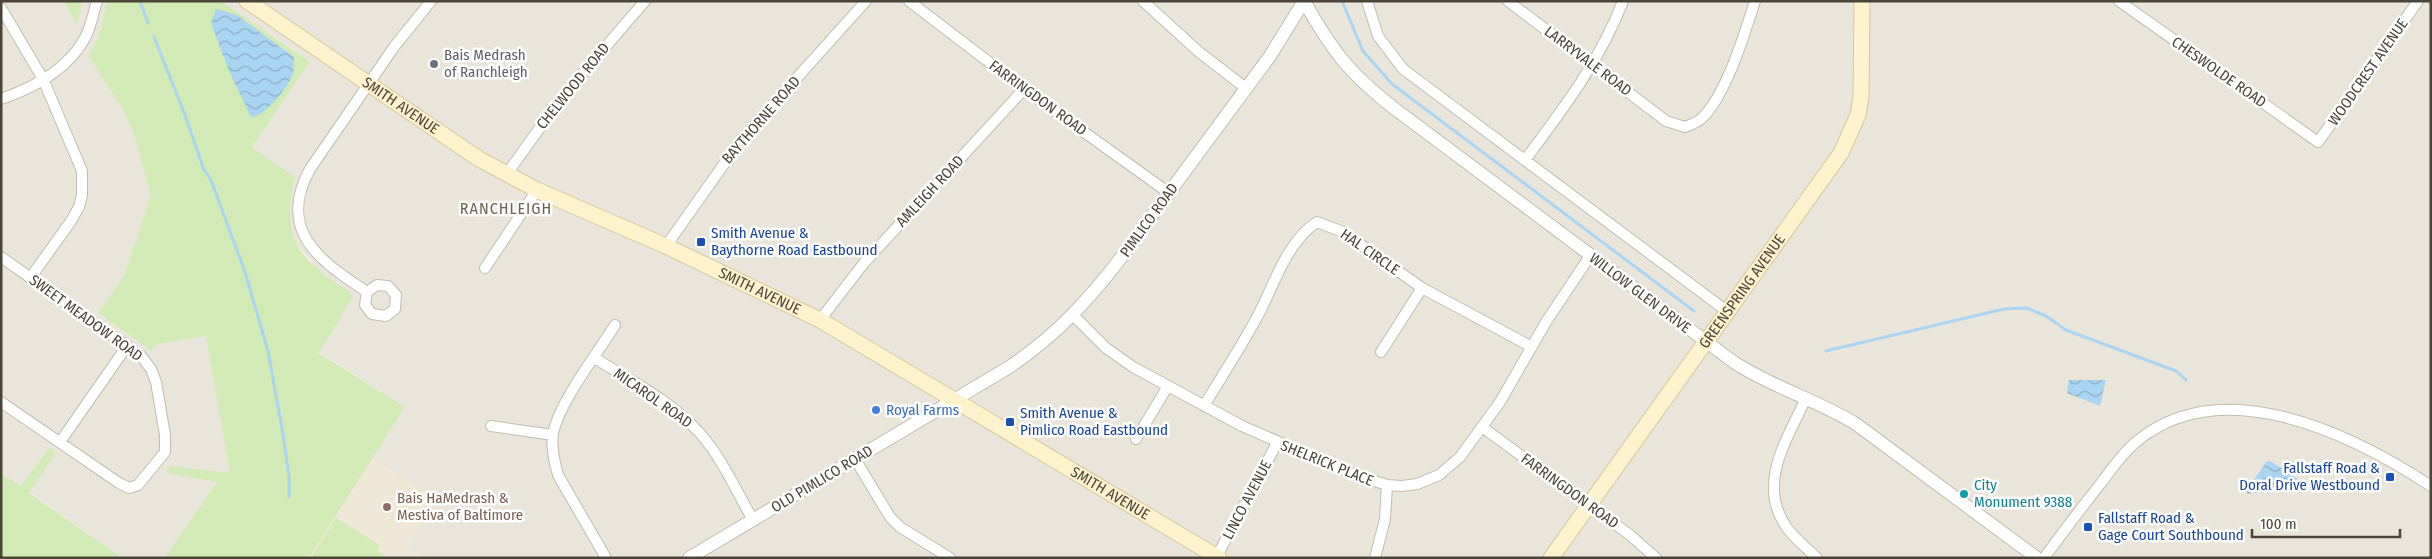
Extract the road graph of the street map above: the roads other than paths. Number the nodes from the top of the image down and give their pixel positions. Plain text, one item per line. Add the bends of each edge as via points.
1 (97, 1) edge
2 (246, 1) edge
3 (431, 1) edge
4 (645, 1) edge
5 (866, 1) edge
6 (908, 1) edge
7 (1143, 1) edge
8 (1304, 1) edge
9 (1367, 1) edge
10 (1623, 1) edge
11 (1755, 1) edge
12 (1862, 1) edge
13 (2120, 1) edge
14 (2418, 1) edge
15 (1508, 2) edge
16 (1, 8) edge
17 (1593, 65) junction
18 (43, 79) junction
19 (367, 85) junction
20 (1024, 88) junction
21 (1247, 89) junction
22 (1, 99) edge
23 (2318, 142) joint
24 (1525, 160) junction
25 (506, 175) junction
26 (537, 190) junction
27 (1169, 193) junction
28 (666, 246) junction
29 (1590, 256) junction
30 (1, 258) edge
31 (485, 268) dead end
32 (31, 277) junction
33 (1422, 288) junction
34 (367, 292) dead end
35 (1728, 312) junction
36 (1074, 316) junction
37 (820, 320) junction
38 (615, 325) dead end
39 (1706, 342) junction
40 (127, 346) junction
41 (1532, 347) junction
42 (1381, 352) dead end
43 (595, 358) junction
44 (1168, 386) junction
45 (1806, 398) junction
46 (954, 399) junction
47 (1, 402) edge
48 (1204, 406) junction
49 (491, 426) dead end
50 (1482, 427) junction
51 (553, 435) junction
52 (1136, 439) dead end
53 (60, 442) junction
54 (1276, 443) junction
55 (855, 459) junction
56 (1387, 485) junction
57 (2431, 486) edge
58 (1590, 505) junction
59 (753, 520) junction
60 (935, 554) edge
61 (1218, 557) edge
62 (606, 558) edge
63 (689, 558) edge
64 (950, 558) edge
65 (1374, 558) edge
66 (1551, 558) edge
67 (1656, 558) edge
68 (1817, 558) edge
69 (2037, 558) edge
70 (2044, 558) edge

1 - 18 street via 91,25 78,49
2 - 19 main road, SMITH AVENUE
3 - 19 street
4 - 25 street, CHELWOOD ROAD via 559,101
5 - 28 street, BAYTHORNE ROAD via 741,140
6 - 20 street, FARRINGDON ROAD
7 - 21 street via 1198,52
8 - 21 street, PIMLICO ROAD
8 - 29 street, WILLOW GLEN DRIVE via 1334,51 1358,80
9 - 24 street via 1378,36 1403,69
10 - 17 street
11 - 17 street, LARRYVALE ROAD via 1730,70 1709,110 1695,124 1685,126 1666,121
12 - 35 main road, GREENSPRING AVENUE via 1861,97 1852,132 1841,153
13 - 23 street, CHESWOLDE ROAD
14 - 23 street, WOODCREST AVENUE
15 - 17 street, LARRYVALE ROAD
16 - 18 street
17 - 24 street
18 - 22 street
18 - 32 street via 78,159 82,171 82,195 72,221
19 - 25 main road, SMITH AVENUE
19 - 34 street via 302,182 298,214 307,242 317,256
20 - 27 street, FARRINGDON ROAD
20 - 37 street, AMLEIGH ROAD via 864,263
21 - 27 street, PIMLICO ROAD
24 - 35 street
25 - 26 main road, SMITH AVENUE
26 - 28 main road, SMITH AVENUE
26 - 31 street
27 - 36 street, PIMLICO ROAD
28 - 37 main road, SMITH AVENUE
29 - 39 street, WILLOW GLEN DRIVE
29 - 41 street, SHELRICK PLACE
30 - 32 street, SWEET MEADOW ROAD
32 - 40 street, SWEET MEADOW ROAD
33 - 41 street, HAL CIRCLE
33 - 42 street
33 - 48 street, HAL CIRCLE via 1343,232 1317,222 1292,246 1255,322
35 - 39 main road, GREENSPRING AVENUE
36 - 44 street, SHELRICK PLACE via 1119,358
36 - 46 street, PIMLICO ROAD via 1038,348
37 - 46 main road, SMITH AVENUE
38 - 43 street
39 - 45 street, WILLOW GLEN DRIVE via 1748,372
39 - 58 main road, GREENSPRING AVENUE
40 - 53 street
40 - 53 street, SWEET MEADOW ROAD via 141,356 156,382 165,452 138,485 129,488
41 - 50 street, SHELRICK PLACE
43 - 51 street via 562,410
43 - 59 street, MICAROL ROAD via 666,404 694,427 708,443
44 - 48 street, SHELRICK PLACE
44 - 52 street
45 - 68 street via 1776,466 1773,492 1788,529
45 - 69 street, WILLOW GLEN DRIVE via 1863,428
46 - 55 street, OLD PIMLICO ROAD
46 - 61 main road, SMITH AVENUE
47 - 53 street, SWEET MEADOW ROAD
48 - 54 street, SHELRICK PLACE
49 - 51 street
50 - 56 street, SHELRICK PLACE via 1460,457 1439,475 1417,484
50 - 58 street, FARRINGDON ROAD
51 - 62 street via 558,475
54 - 56 street, SHELRICK PLACE
54 - 61 street, LINCO AVENUE
55 - 59 street, OLD PIMLICO ROAD
55 - 60 street via 890,517
56 - 65 street via 1385,519
57 - 70 street via 2368,448 2309,424 2241,411 2190,414 2155,428 2128,450
58 - 66 main road, GREENSPRING AVENUE
58 - 67 street, FARRINGDON ROAD
59 - 63 street, OLD PIMLICO ROAD
60 - 64 street

